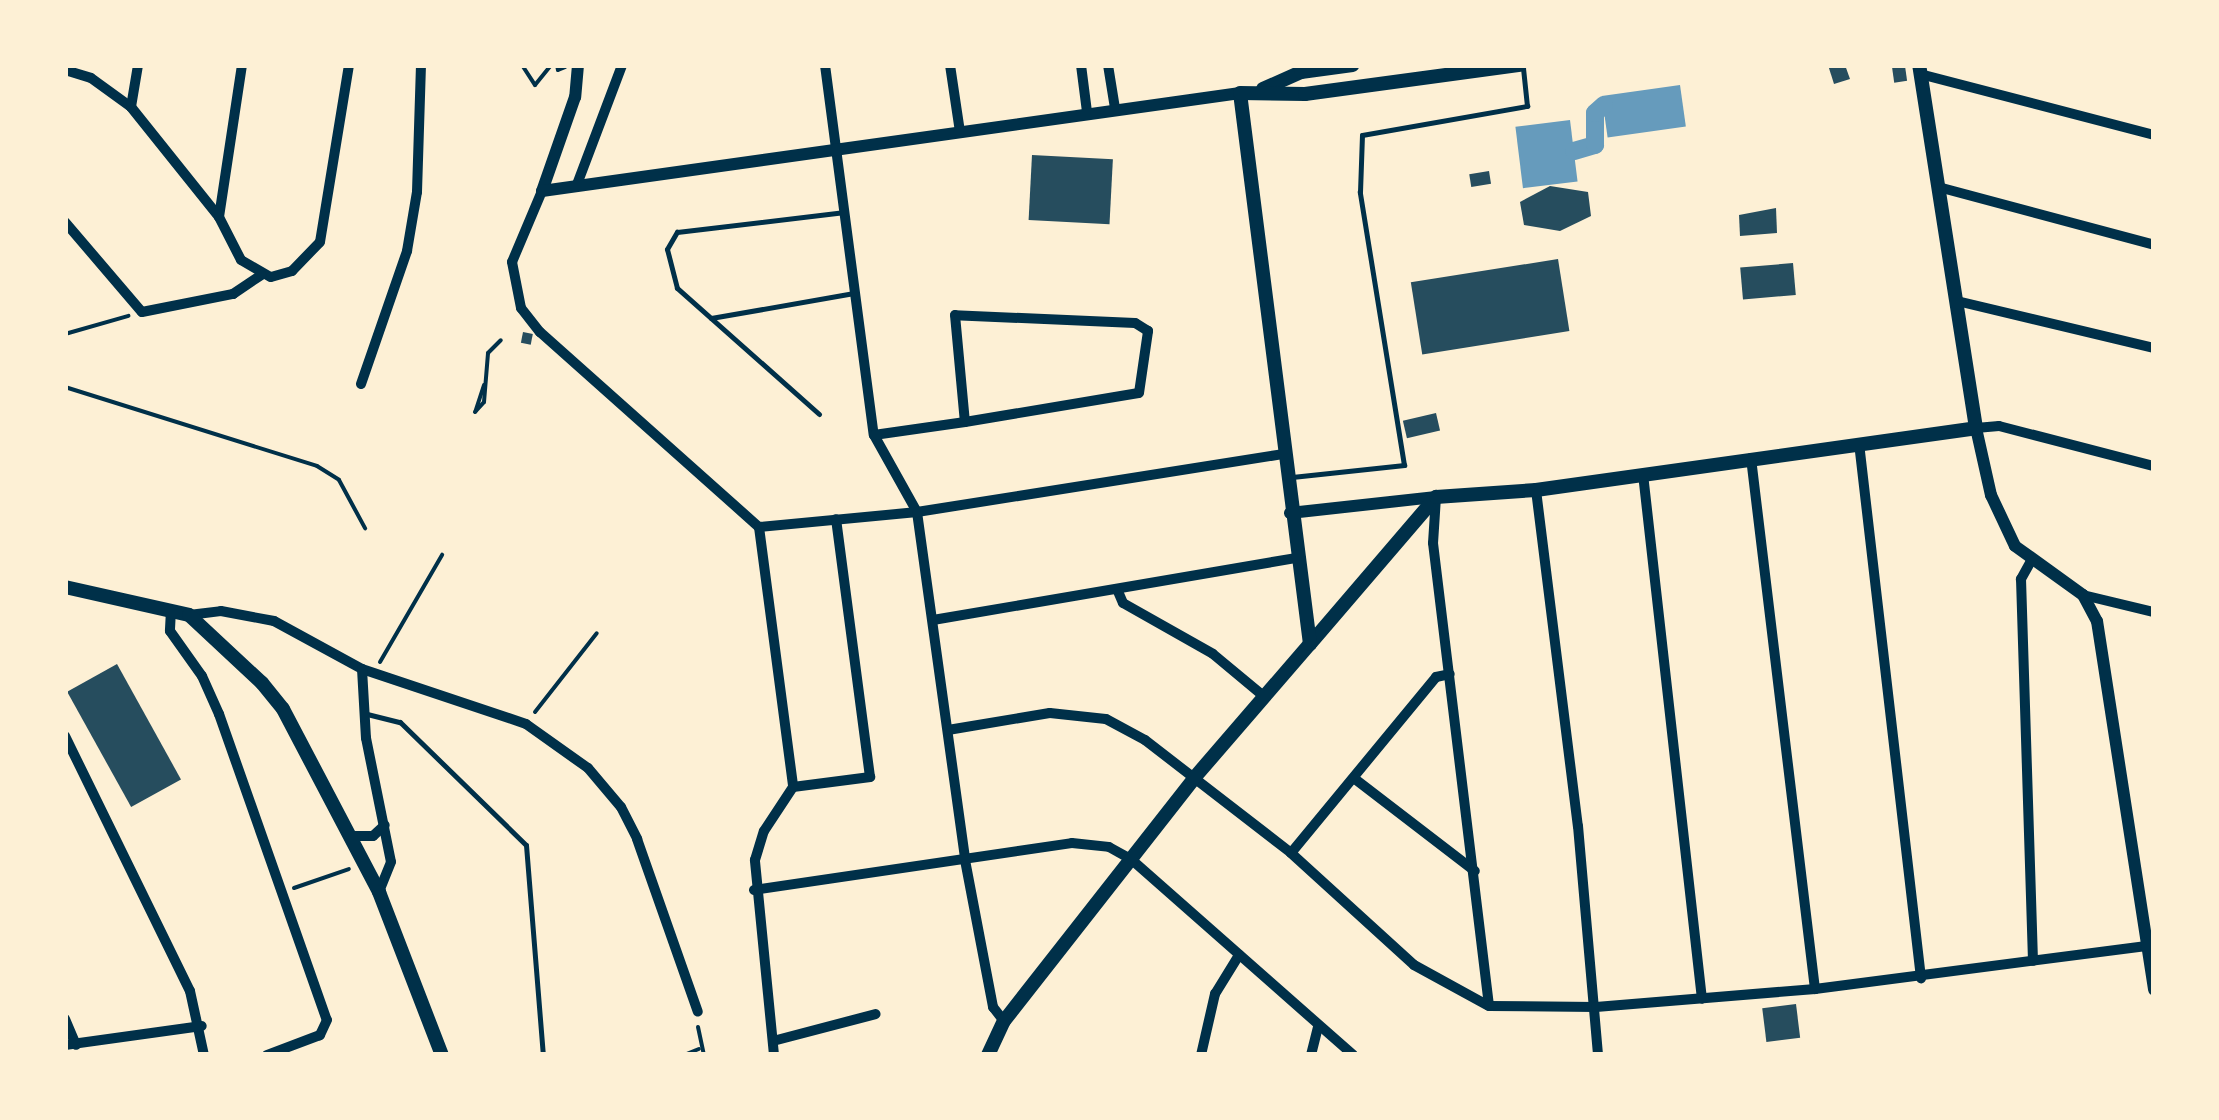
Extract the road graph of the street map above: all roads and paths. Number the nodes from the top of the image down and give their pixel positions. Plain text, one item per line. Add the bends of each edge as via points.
1 (138, 65) edge
2 (242, 65) edge
3 (348, 65) edge
4 (421, 65) edge
5 (522, 65) edge
6 (551, 65) edge
7 (578, 65) edge
8 (622, 65) edge
9 (825, 65) edge
10 (950, 65) edge
11 (1081, 65) edge
12 (1108, 65) edge
13 (1353, 65) edge
14 (1522, 65) edge
15 (1919, 69) edge
16 (65, 70) edge
17 (1439, 70) edge
18 (1411, 72) edge
19 (1262, 90) junction
20 (1240, 93) junction
21 (131, 106) junction
22 (1115, 108) junction
23 (1087, 112) junction
24 (960, 132) junction
25 (2154, 135) edge
26 (837, 150) junction
27 (576, 187) junction
28 (1942, 188) junction
29 (542, 191) junction
30 (848, 212) junction
31 (219, 217) junction
32 (65, 222) edge
33 (2154, 245) edge
34 (261, 276) junction
35 (859, 292) junction
36 (1957, 302) junction
37 (142, 312) junction
38 (711, 318) junction
39 (65, 334) edge
40 (502, 340) dead end
41 (2154, 348) edge
42 (361, 384) dead end
43 (484, 385) junction
44 (66, 391) edge
45 (819, 414) dead end
46 (965, 422) junction
47 (1976, 428) junction
48 (874, 435) junction
49 (1859, 443) junction
50 (1282, 454) junction
51 (1751, 458) junction
52 (2154, 466) edge
53 (1643, 474) junction
54 (1285, 478) junction
55 (1536, 490) junction
56 (1436, 497) junction
57 (916, 512) junction
58 (1290, 512) junction
59 (836, 519) junction
60 (758, 527) junction
61 (365, 528) dead end
62 (442, 555) dead end
63 (1297, 558) junction
64 (2031, 561) junction
65 (65, 587) edge
66 (1117, 589) junction
67 (2083, 595) junction
68 (170, 610) junction
69 (2154, 612) edge
70 (189, 615) junction
71 (933, 620) junction
72 (597, 633) dead end
73 (1310, 644) junction
74 (362, 669) junction
75 (375, 670) junction
76 (1450, 674) junction
77 (1261, 694) junction
78 (364, 714) junction
79 (526, 724) junction
80 (948, 730) junction
81 (65, 736) edge
82 (1195, 778) junction
83 (1355, 778) junction
84 (793, 787) junction
85 (385, 825) junction
86 (350, 836) junction
87 (1291, 854) junction
88 (964, 860) junction
89 (1132, 860) junction
90 (349, 869) dead end
91 (1475, 871) junction
92 (754, 890) junction
93 (379, 892) junction
94 (280, 893) junction
95 (2151, 944) edge
96 (1239, 955) junction
97 (2033, 961) junction
98 (1921, 978) junction
99 (1816, 988) junction
100 (2154, 990) edge
101 (1702, 999) junction
102 (1489, 1006) junction
103 (1596, 1007) junction
104 (698, 1012) joint
105 (876, 1014) dead end
106 (65, 1019) edge
107 (1004, 1021) junction
108 (202, 1026) junction
109 (1318, 1027) junction
110 (773, 1041) junction
111 (78, 1047) edge
112 (699, 1049) junction
113 (204, 1055) edge
114 (267, 1055) edge
115 (442, 1055) edge
116 (544, 1055) edge
117 (684, 1055) edge
118 (704, 1055) edge
119 (774, 1055) edge
120 (988, 1055) edge
121 (1201, 1055) edge
122 (1310, 1055) edge
123 (1353, 1055) edge
124 (1598, 1055) edge

1 - 21 street
2 - 31 street
3 - 34 street via 320,242 292,271
4 - 42 street via 416,192 406,251
5 - 6 path via 534,86
7 - 29 street via 575,97
8 - 27 street
9 - 26 street
10 - 24 street
11 - 23 street
12 - 22 street
13 - 19 main road via 1301,72
14 - 17 main road
14 - 54 lane via 1528,106 1362,134 1360,192 1404,464
15 - 25 street
15 - 28 main road
16 - 21 street
17 - 18 main road
18 - 19 main road via 1304,94
19 - 20 main road
20 - 22 street
20 - 50 main road
21 - 31 street
22 - 23 street
23 - 24 street
24 - 26 street
26 - 27 street
26 - 30 street
27 - 29 street
28 - 33 street
28 - 36 main road
29 - 60 street via 512,262 521,308
30 - 35 street
30 - 38 lane via 678,232 666,250 668,269 676,288
31 - 34 street via 242,260
32 - 37 street
34 - 37 street via 233,294
35 - 38 lane
35 - 48 street
36 - 41 street
36 - 47 main road
37 - 39 path
38 - 45 lane
40 - 43 path via 488,352
43 - 43 path via 482,410 475,412 474,400
44 - 61 path via 317,466 339,480
46 - 46 street via 955,315 1146,327 1150,337 1139,394
46 - 48 street
47 - 49 main road
47 - 52 street via 1999,426
47 - 64 street via 1998,511
48 - 57 street
49 - 51 main road
49 - 98 street
50 - 54 main road
50 - 57 street
51 - 53 main road
51 - 99 street
53 - 55 main road
53 - 101 street
54 - 58 main road
55 - 56 main road
55 - 103 street
56 - 58 street
56 - 73 main road
56 - 76 street via 1434,544
57 - 59 street
57 - 71 street
58 - 63 main road
59 - 60 street
59 - 84 street via 870,776
60 - 84 street
62 - 75 path
63 - 66 street
63 - 73 main road
64 - 67 street
64 - 97 street via 2021,579
65 - 68 main road
66 - 71 street
66 - 77 street via 1123,603 1213,654
67 - 69 street
67 - 95 street via 2097,621
68 - 70 main road
68 - 94 street via 170,630 219,714
70 - 74 street via 221,611 274,621
70 - 86 main road via 218,636 283,709
71 - 80 street
72 - 79 path
73 - 77 main road
74 - 75 street
74 - 78 street
75 - 79 street
76 - 83 street via 1436,677
76 - 91 street
77 - 82 main road
78 - 85 street
78 - 116 lane via 400,722 526,845
79 - 104 street via 588,768 621,807
80 - 82 street via 1026,714 1084,714 1145,740
80 - 88 street
81 - 108 street
82 - 87 street
82 - 89 main road
83 - 87 street
83 - 91 street
84 - 92 street via 764,831
85 - 86 street via 373,836
85 - 93 street via 391,862
86 - 93 main road
87 - 102 street via 1414,965
88 - 89 street via 1090,843
88 - 92 street
88 - 107 street via 993,1007
89 - 96 street
89 - 107 main road
90 - 94 path
91 - 102 street
92 - 110 street
93 - 115 main road
94 - 114 street via 327,1020 320,1035
95 - 97 street
95 - 100 street
96 - 109 street
96 - 121 street via 1215,994
97 - 98 street
98 - 99 street
99 - 101 street
101 - 103 street
102 - 103 street
103 - 124 street
104 - 112 path
105 - 110 street
106 - 111 street
107 - 120 main road
108 - 111 street
108 - 113 street
109 - 122 street
109 - 123 street
110 - 119 street
112 - 117 path
112 - 118 path

